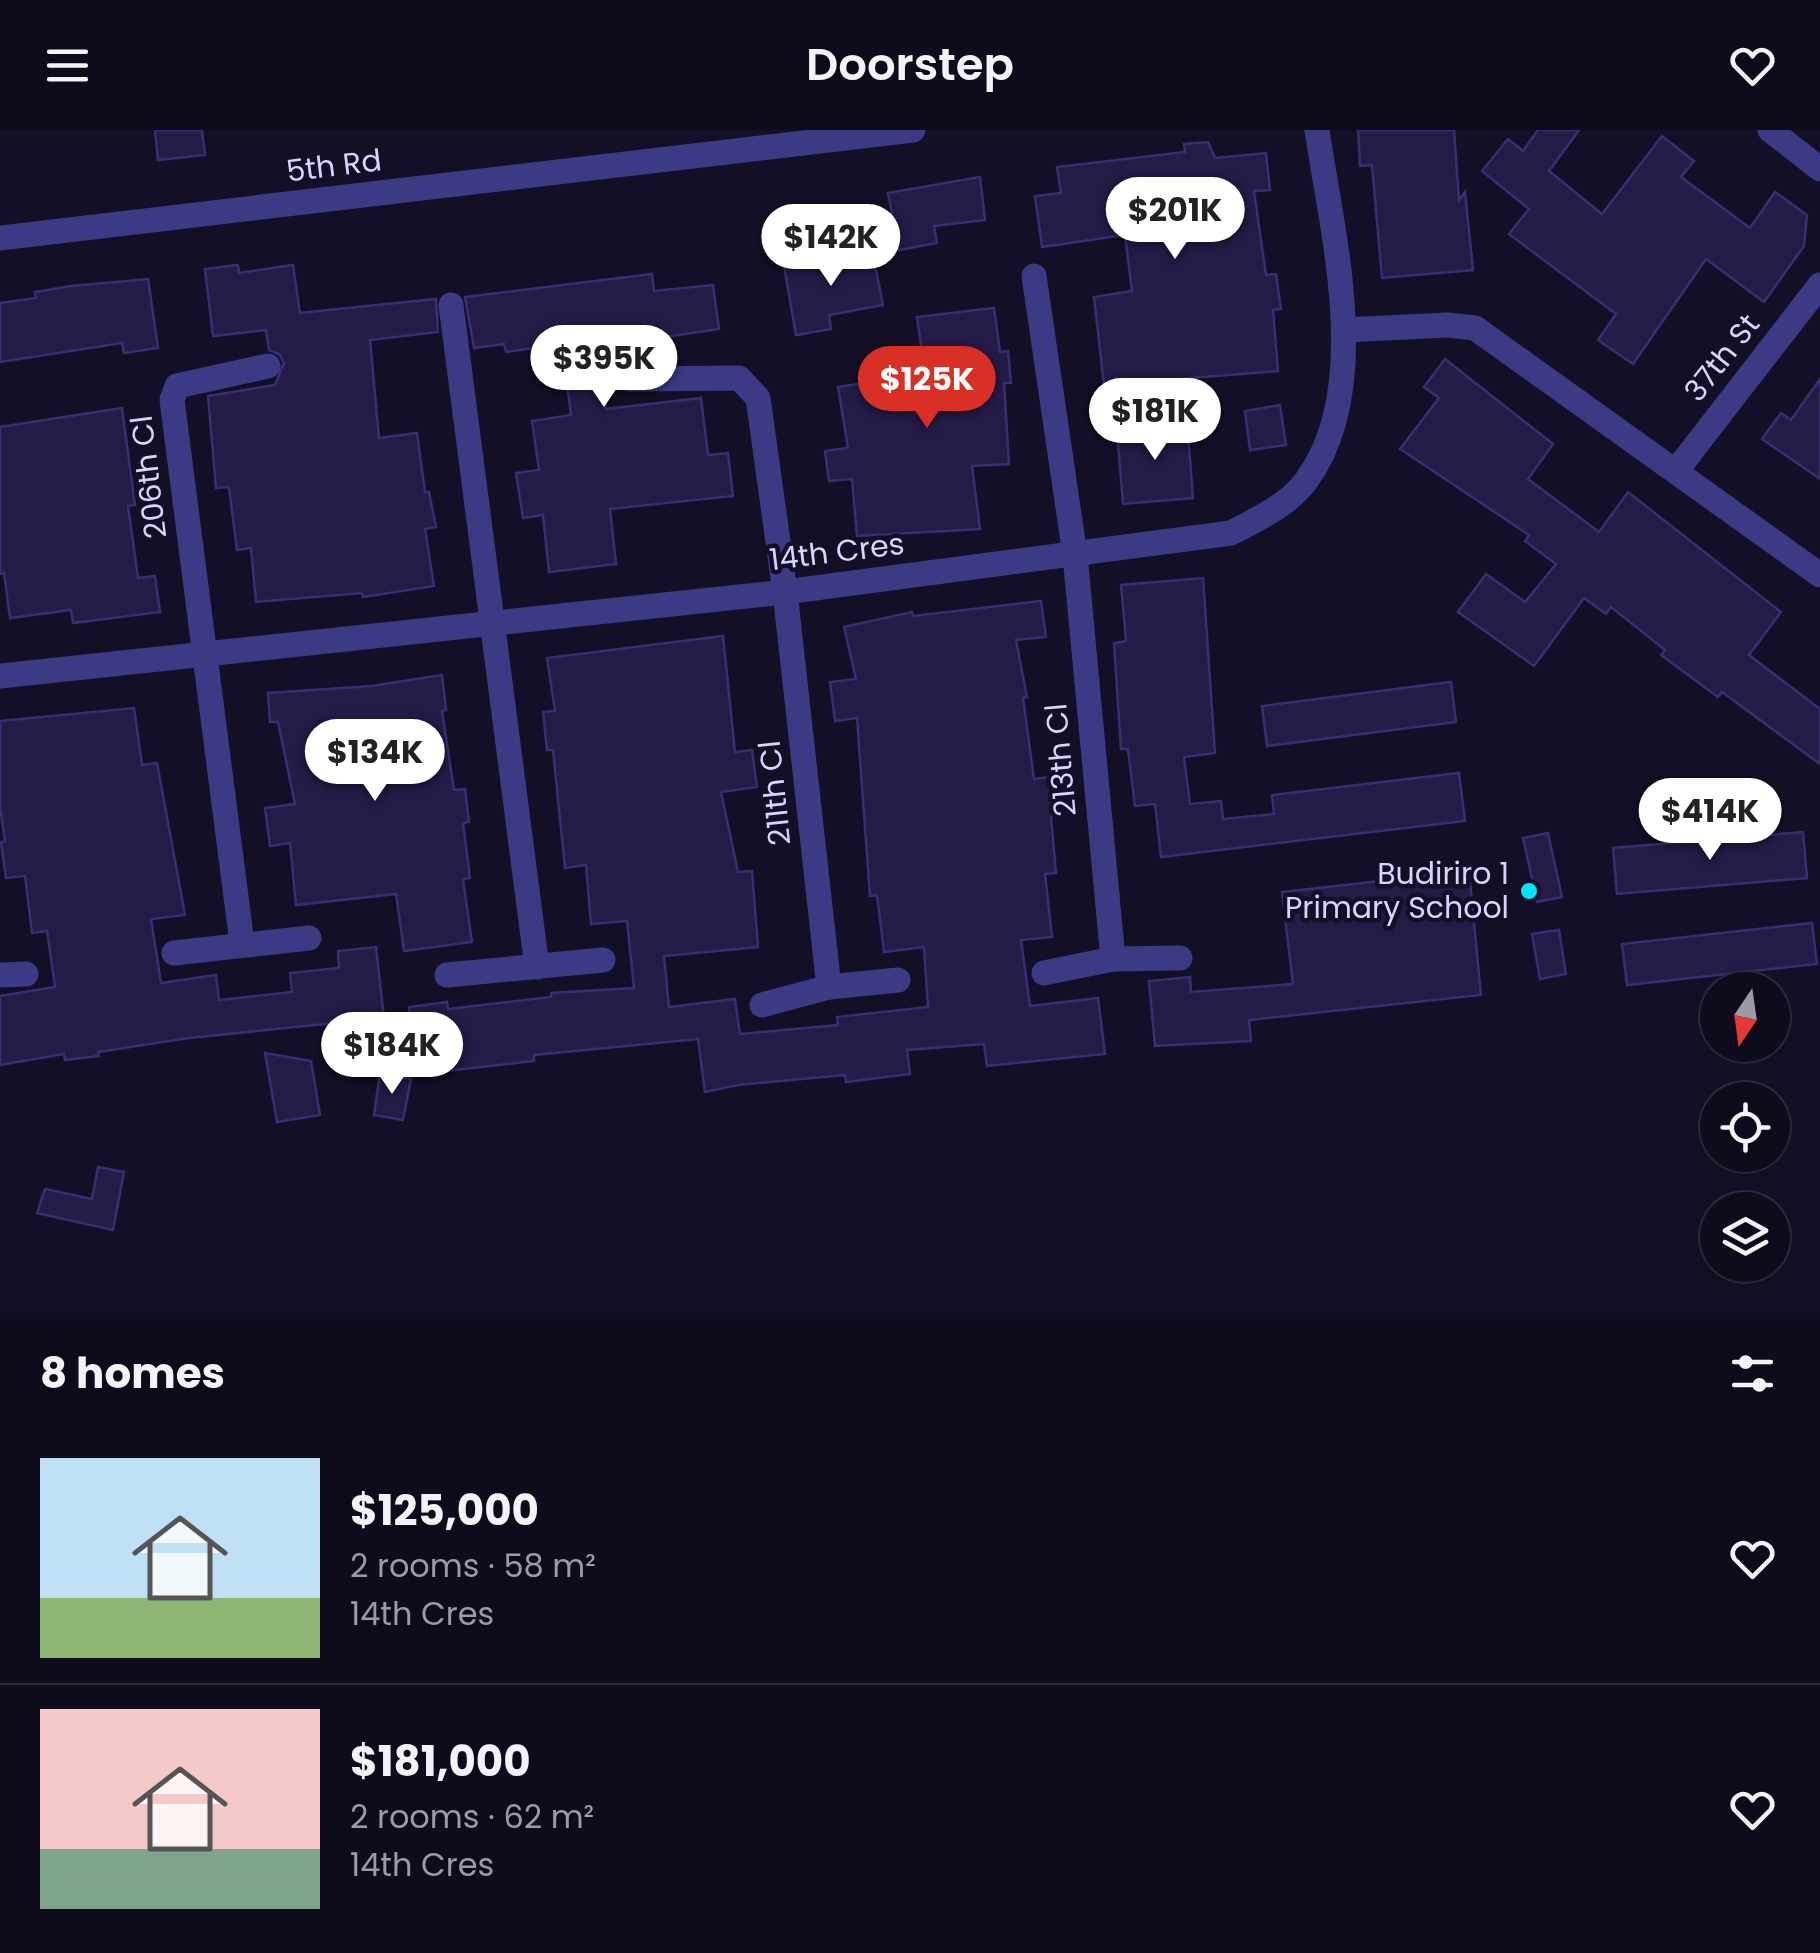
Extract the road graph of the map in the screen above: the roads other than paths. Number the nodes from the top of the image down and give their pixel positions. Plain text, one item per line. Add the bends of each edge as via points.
1 (913, 130) edge
2 (1317, 130) edge
3 (1770, 130) edge
4 (1820, 169) edge
5 (0, 238) edge
6 (1034, 276) dead end
7 (1820, 285) edge
8 (451, 304) dead end
9 (1345, 330) junction
10 (268, 366) dead end
11 (630, 379) dead end
12 (1676, 471) junction
13 (1075, 555) junction
14 (1820, 575) edge
15 (785, 592) junction
16 (494, 622) junction
17 (204, 654) junction
18 (0, 676) edge
19 (310, 938) dead end
20 (242, 943) junction
21 (174, 953) dead end
22 (1180, 958) dead end
23 (1113, 959) junction
24 (603, 960) dead end
25 (537, 967) junction
26 (1044, 973) dead end
27 (26, 974) dead end
28 (446, 975) dead end
29 (0, 976) edge
30 (898, 980) dead end
31 (829, 987) junction
32 (762, 1006) dead end

1 - 5 street, 5th Rd
2 - 9 street, 14th Cres
3 - 4 street
6 - 13 street, 213th Cl
7 - 12 street, 37th St
8 - 16 street
9 - 12 street via 1476,328
9 - 13 street, 14th Cres via 1342,397 1307,479 1280,507 1232,532
10 - 17 street, 206th Cl via 177,386 172,400
11 - 15 street, 211th Cl via 738,378 758,398
12 - 14 street
13 - 15 street, 14th Cres
13 - 23 street, 213th Cl
15 - 16 street, 14th Cres
15 - 31 street, 211th Cl
16 - 17 street, 14th Cres
16 - 25 street
17 - 18 street, 14th Cres
17 - 20 street
19 - 20 street
20 - 21 street
22 - 23 street
23 - 26 street
24 - 25 street
25 - 28 street
27 - 29 street
30 - 31 street
31 - 32 street

